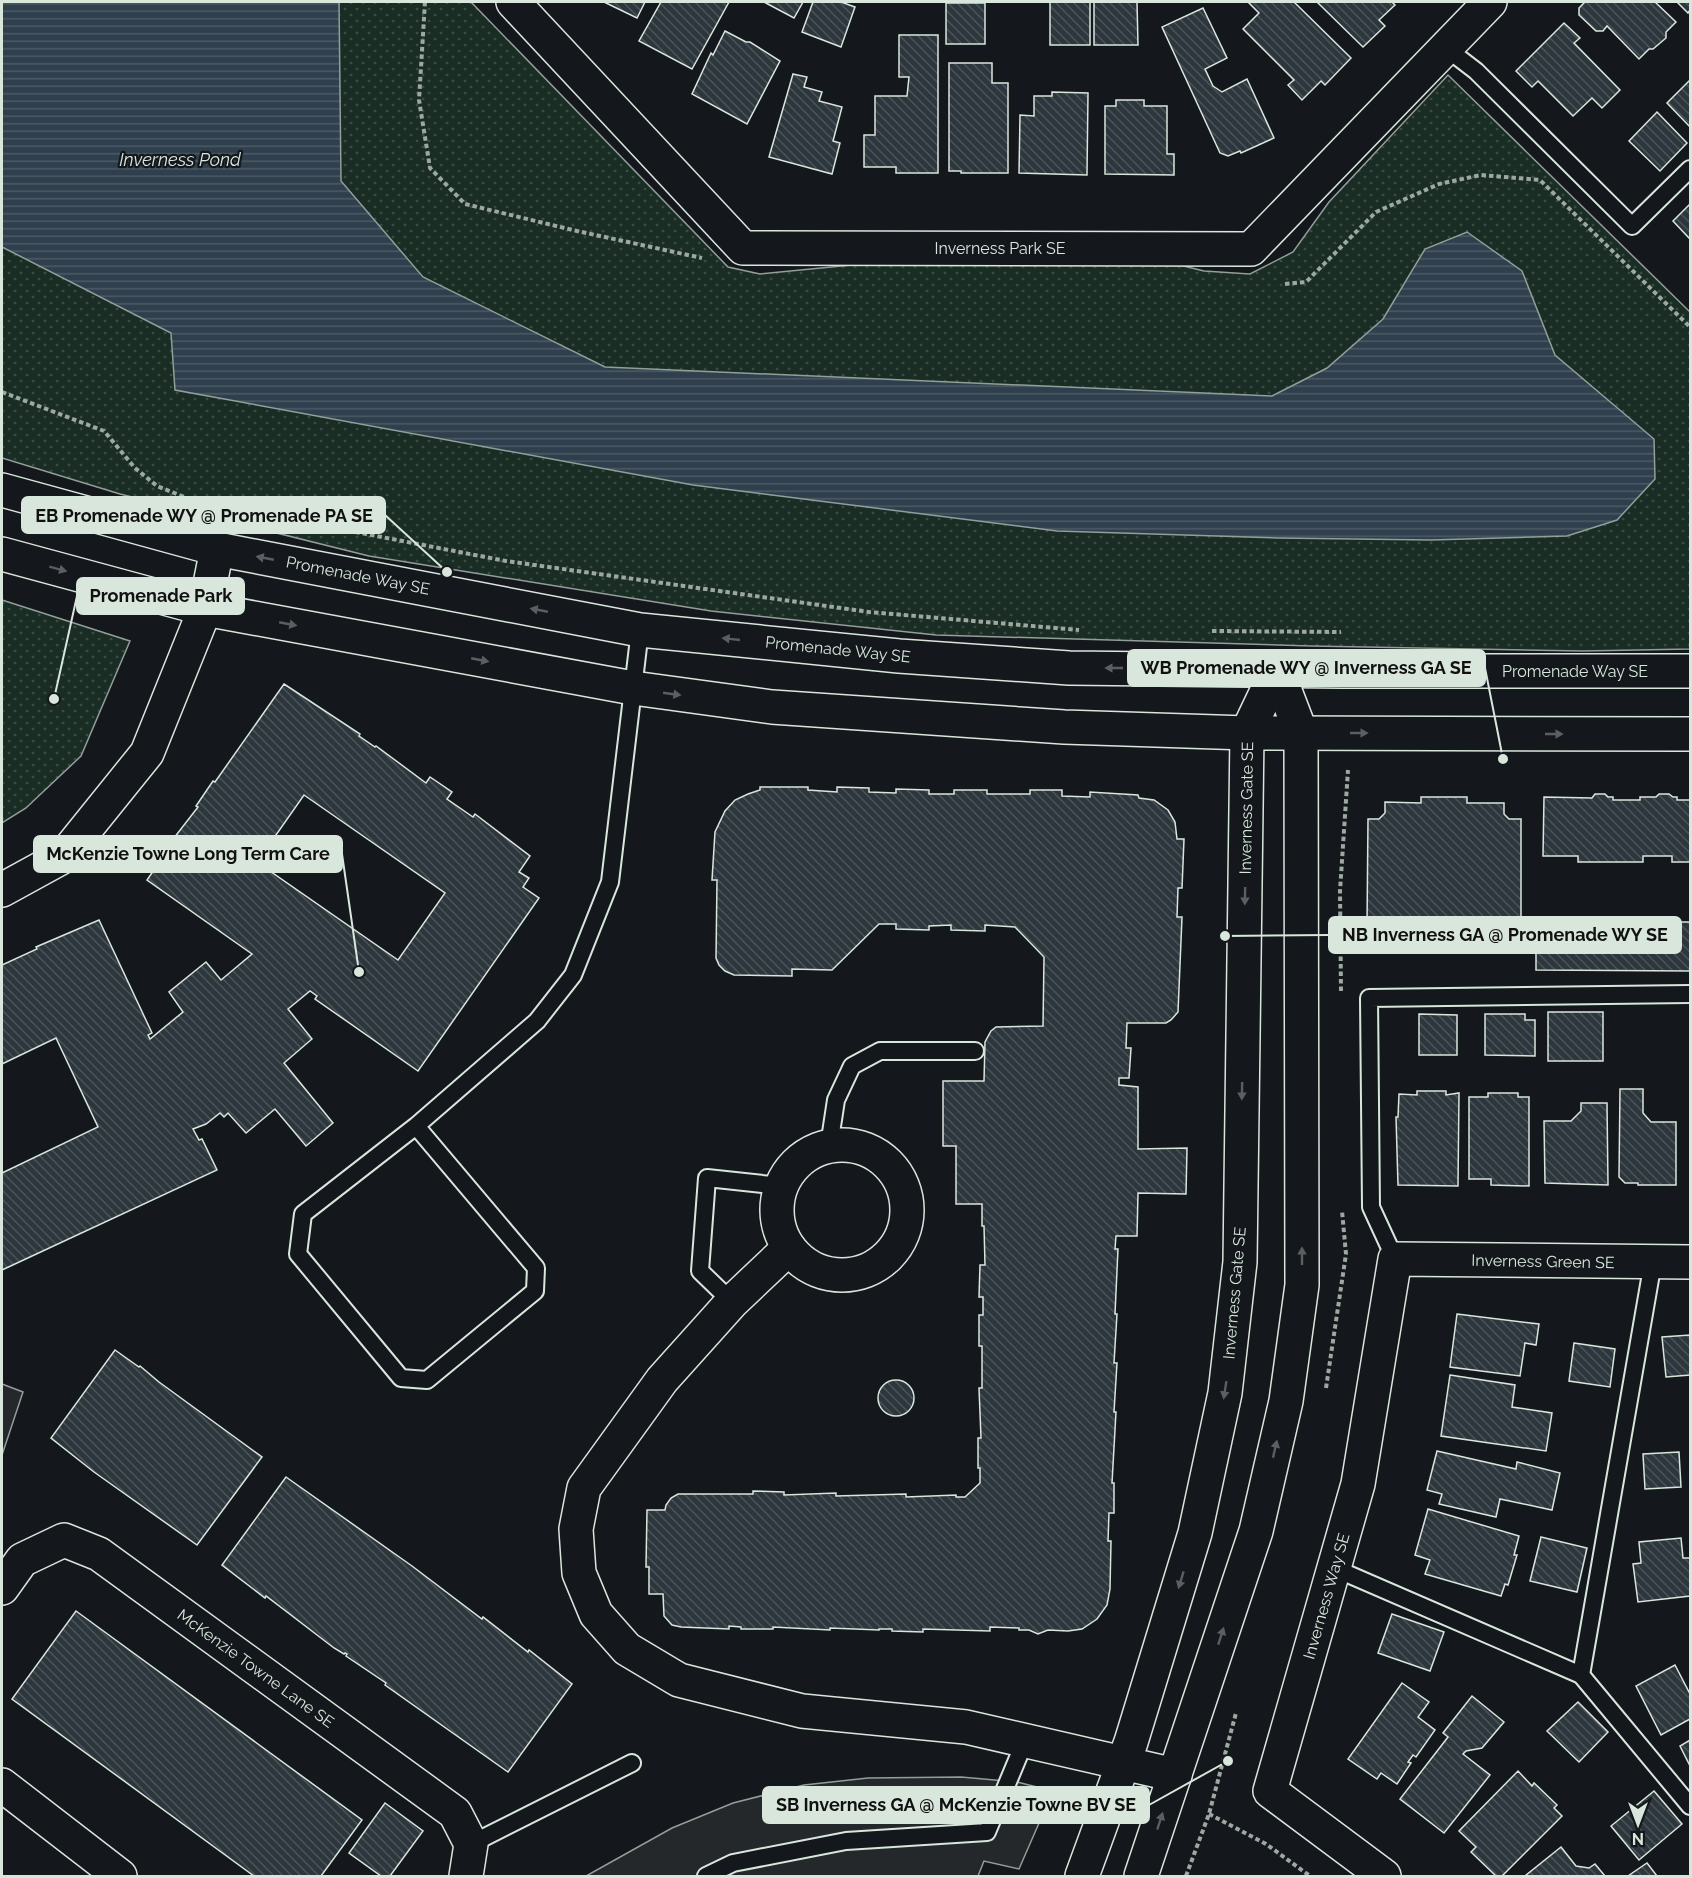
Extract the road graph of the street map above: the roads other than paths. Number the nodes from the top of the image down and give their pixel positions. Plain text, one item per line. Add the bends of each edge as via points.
1 (513, 2) edge
2 (1490, 2) edge
3 (1446, 48) junction
4 (1690, 169) edge
5 (2, 490) edge
6 (217, 549) junction
7 (2, 554) edge
8 (205, 609) junction
9 (640, 630) junction
10 (1277, 670) junction
11 (1690, 671) edge
12 (633, 688) junction
13 (1247, 733) junction
14 (1301, 733) junction
15 (1690, 734) edge
16 (2, 890) edge
17 (1690, 994) edge
18 (975, 1051) dead end
19 (416, 1126) junction
20 (829, 1146) junction
21 (782, 1186) junction
22 (789, 1248) junction
23 (1395, 1259) junction
24 (1653, 1262) junction
25 (1690, 1262) edge
26 (732, 1302) junction
27 (1334, 1568) junction
28 (2, 1588) edge
29 (1581, 1675) junction
30 (1025, 1741) junction
31 (632, 1763) dead end
32 (1123, 1764) junction
33 (1175, 1775) junction
34 (2, 1785) edge
35 (1690, 1806) edge
36 (471, 1844) junction
37 (120, 1876) edge
38 (466, 1876) edge
39 (706, 1876) edge
40 (1082, 1876) edge
41 (1141, 1876) edge
42 (1384, 1876) edge

1 - 3 street, Inverness Park SE via 743,248 1251,249
2 - 3 street, Inverness Park SE
3 - 4 lane via 1476,71 1632,226
5 - 6 street, Promenade Way SE
6 - 8 street
9 -> 6 street, Promenade Way SE
7 -> 8 street
8 -> 12 street
8 - 16 street via 147,753 64,856
10 -> 9 street, Promenade Way SE via 1069,668 899,656
9 - 12 lane
10 - 11 street, Promenade Way SE
10 - 13 street, Inverness Gate SE
10 - 14 street
12 -> 13 street via 772,707 1065,727
12 - 19 lane via 610,882 573,975 537,1021
13 - 14 street
13 -> 32 street, Inverness Gate SE via 1240,1262 1224,1393 1195,1533
14 -> 15 street
33 -> 14 street via 1256,1531 1286,1401 1302,1285
17 - 23 lane via 1369,998 1371,1207
18 - 20 lane via 880,1051 852,1066 836,1100
19 - 19 lane via 303,1214 298,1254 401,1378 427,1380 536,1290 536,1268
20 - 21 street via 809,1154 793,1168
20 - 22 street via 851,1146 871,1152 889,1165 901,1182 907,1202 906,1224 898,1244 884,1260 866,1271 824,1273 804,1263
21 - 22 street via 777,1207 780,1229
21 - 26 lane via 707,1178 700,1271
22 - 26 street
23 - 24 street, Inverness Green SE
23 - 27 street, Inverness Way SE via 1358,1484
24 - 25 street, Inverness Green SE
24 - 29 lane
26 - 30 street via 662,1380 584,1488 576,1529 579,1573 596,1614 627,1649 680,1680 802,1711 966,1727
27 - 29 lane
27 - 42 street, Inverness Way SE via 1270,1791
28 - 36 street, McKenzie Towne Lane SE via 22,1560 64,1540 99,1554 455,1813
29 - 35 lane
30 - 32 street
30 - 39 lane via 987,1832 846,1841 733,1863
31 - 36 lane
32 - 33 street
32 - 40 street, Inverness Gate SE
41 -> 33 street
34 - 37 street
36 - 38 street

